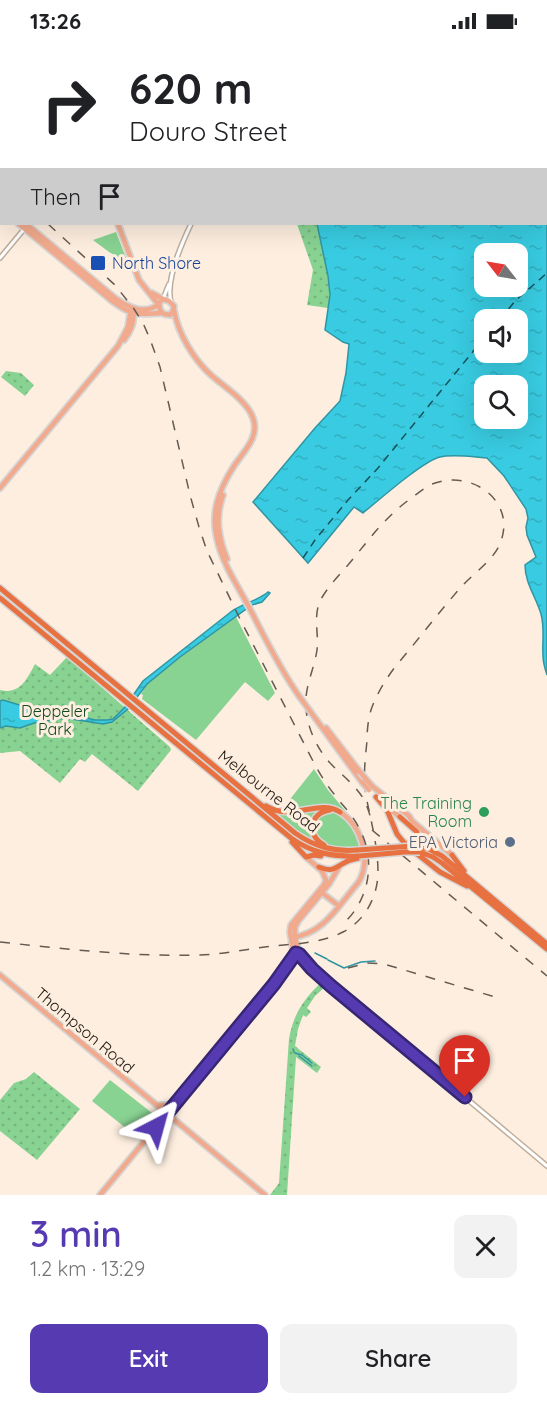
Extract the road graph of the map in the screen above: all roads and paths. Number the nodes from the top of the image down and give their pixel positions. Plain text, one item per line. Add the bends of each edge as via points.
1 (118, 225) edge
2 (191, 225) edge
3 (27, 226) edge
4 (128, 252) junction
5 (0, 258) edge
6 (171, 280) junction
7 (163, 299) junction
8 (171, 303) junction
9 (158, 304) junction
10 (174, 310) junction
11 (132, 311) junction
12 (164, 314) junction
13 (184, 337) junction
14 (0, 488) edge
15 (0, 588) edge
16 (0, 598) edge
17 (52, 631) junction
18 (68, 653) junction
19 (131, 701) junction
20 (310, 711) junction
21 (371, 788) junction
22 (237, 790) junction
23 (250, 795) junction
24 (376, 797) junction
25 (340, 812) junction
26 (398, 813) junction
27 (412, 821) junction
28 (393, 823) junction
29 (278, 828) junction
30 (411, 844) junction
31 (337, 850) junction
32 (357, 855) junction
33 (452, 855) joint
34 (306, 857) junction
35 (319, 867) junction
36 (339, 867) junction
37 (472, 880) junction
38 (321, 891) junction
39 (481, 895) junction
40 (490, 899) junction
41 (339, 906) junction
42 (293, 937) junction
43 (547, 944) edge
44 (547, 949) edge
45 (297, 957) junction
46 (0, 975) edge
47 (177, 1102) junction
48 (156, 1105) junction
49 (167, 1114) junction
50 (176, 1121) junction
51 (158, 1124) junction
52 (547, 1166) edge
53 (100, 1195) edge
54 (265, 1195) edge

1 - 4 main road
2 - 6 street
3 - 5 street
3 - 11 main road via 112,301
4 - 7 main road via 144,285
4 - 9 main road via 139,280
6 - 7 street
6 - 8 street
7 - 8 main road
7 - 9 main road
8 - 10 main road
9 - 11 main road
9 - 12 main road
10 - 12 main road
10 - 13 main road
11 - 12 main road
11 - 14 main road via 134,318 124,340
12 - 13 main road
13 - 20 main road, bridge via 201,366 244,401 256,419 252,445 221,498 216,536 230,573
15 - 17 highway, Melbourne Road
16 - 18 highway, Melbourne Road
17 - 18 highway via 52,637
17 - 19 highway, Melbourne Road
18 - 19 highway, Melbourne Road
19 - 22 highway, Melbourne Road
20 - 21 main road, bridge
20 - 21 main road, bridge via 362,782
21 - 24 main road
21 - 26 main road
22 - 23 highway, Melbourne Road
22 - 29 highway, Melbourne Road
23 - 25 highway via 281,812 325,807
23 - 31 highway, Melbourne Road via 306,840
24 - 26 main road
24 - 28 highway
25 - 31 highway via 322,812 312,828 318,842
25 - 41 main road via 360,837 364,865 359,881
26 - 27 main road
26 - 27 main road
26 - 28 highway
26 - 30 highway via 417,832
27 - 33 main road
28 - 39 highway via 410,849
29 - 32 highway, Melbourne Road via 315,852
29 - 34 highway
30 - 32 highway, Melbourne Road, bridge
30 - 37 highway via 438,853
31 - 32 highway, Melbourne Road
32 - 34 highway via 338,859
32 - 36 highway
32 - 39 highway, bridge via 420,852 437,859
33 - 37 highway
34 - 35 main road
35 - 36 highway
35 - 38 main road via 326,879
36 - 38 main road
37 - 40 highway
38 - 41 main road
38 - 42 main road via 294,921
39 - 40 highway
40 - 43 highway
40 - 44 highway
41 - 42 main road via 323,925
42 - 45 main road
45 - 47 main road
45 - 52 street
46 - 48 main road, Thompson Road
47 - 48 main road
47 - 49 main road
48 - 49 main road, Thompson Road
48 - 51 main road via 161,1115
49 - 50 main road, Thompson Road
49 - 51 main road
50 - 51 main road
50 - 54 main road, Thompson Road
51 - 53 main road

